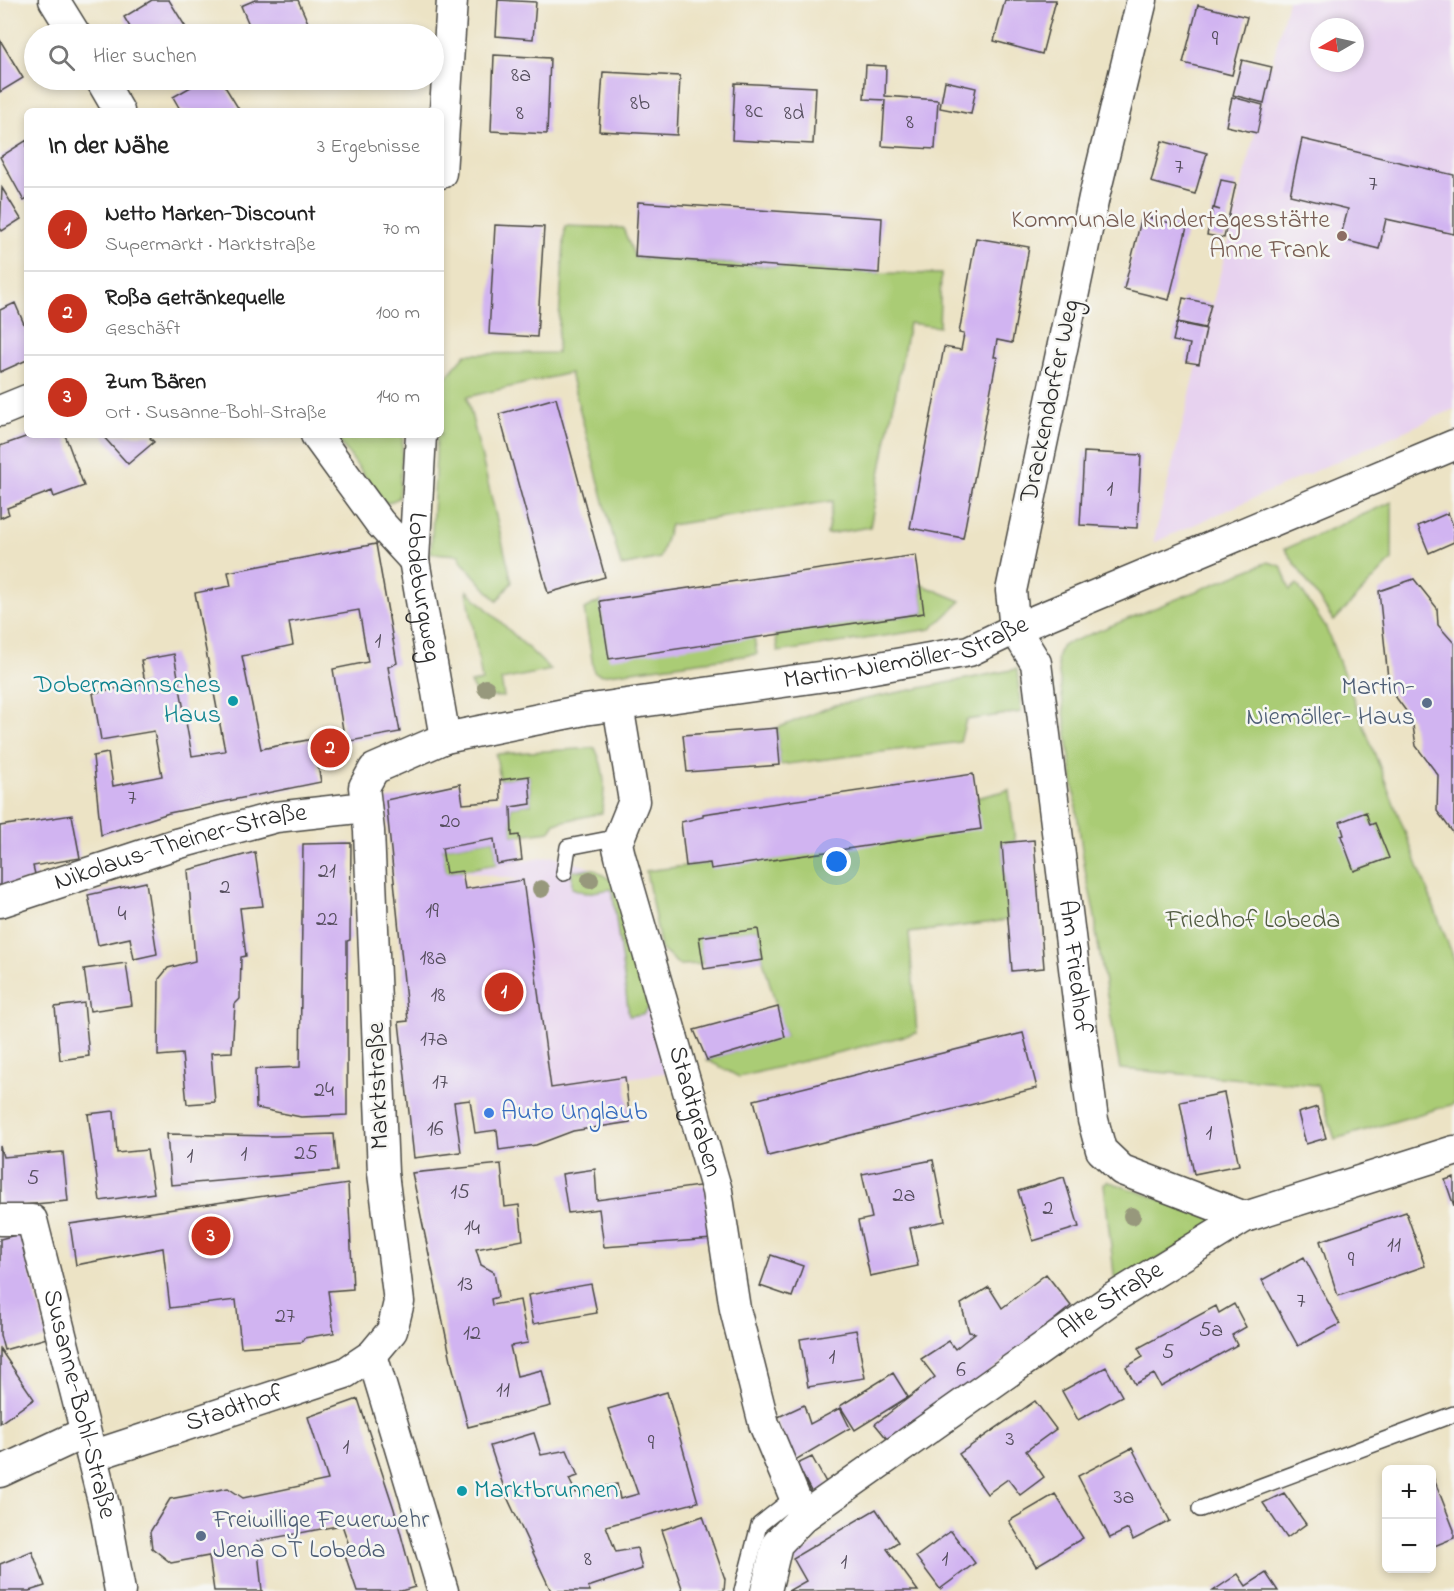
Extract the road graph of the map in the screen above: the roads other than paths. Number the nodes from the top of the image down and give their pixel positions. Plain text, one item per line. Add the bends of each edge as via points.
1 (54, 0) edge
2 (452, 0) edge
3 (1142, 0) edge
4 (69, 24) edge
5 (107, 90) edge
6 (117, 108) edge
7 (444, 126) edge
8 (24, 401) edge
9 (0, 411) edge
10 (318, 438) edge
11 (421, 438) edge
12 (1454, 445) edge
13 (414, 560) junction
14 (1015, 629) junction
15 (618, 705) junction
16 (445, 738) junction
17 (366, 807) junction
18 (617, 843) junction
19 (564, 873) dead end
20 (0, 902) edge
21 (1454, 1150) edge
22 (1245, 1217) junction
23 (0, 1221) edge
24 (372, 1355) junction
25 (1454, 1414) edge
26 (88, 1444) junction
27 (0, 1472) edge
28 (798, 1507) junction
29 (1200, 1509) dead end
30 (120, 1591) edge
31 (443, 1591) edge
32 (742, 1591) edge
33 (766, 1591) edge

1 - 4 street
2 - 7 street
3 - 14 street, Drackendorfer Weg via 1094,197 1011,591
5 - 6 street
8 - 9 street
10 - 13 street via 380,523
11 - 13 street, Lobdeburgweg
12 - 14 street, Martin-Niemöller-Straße
13 - 16 street, Lobdeburgweg
14 - 15 street, Martin-Niemöller-Straße via 969,651 840,674
14 - 22 street, Am Friedhof via 1036,663 1093,1120 1101,1150 1122,1170
15 - 16 street, Martin-Niemöller-Straße
15 - 18 street via 634,801
16 - 17 street, Martin-Niemöller-Straße via 375,769 364,787
17 - 20 street, Nikolaus-Theiner-Straße via 276,817 176,844
17 - 24 street, Marktstraße via 383,1173 399,1302 392,1331
18 - 19 lane via 603,840 568,847
18 - 28 street, Stadtgraben via 717,1191 735,1309 764,1424
21 - 22 street, Alte Straße
22 - 28 street, Alte Straße via 1113,1298
23 - 26 street, Susanne-Bohl-Straße via 32,1220
24 - 26 street, Stadthof via 345,1373
24 - 31 street
25 - 29 lane
26 - 27 street, Stadthof
26 - 30 street, Susanne-Bohl-Straße
28 - 32 lane via 759,1525
28 - 33 street, Alte Straße via 777,1544

